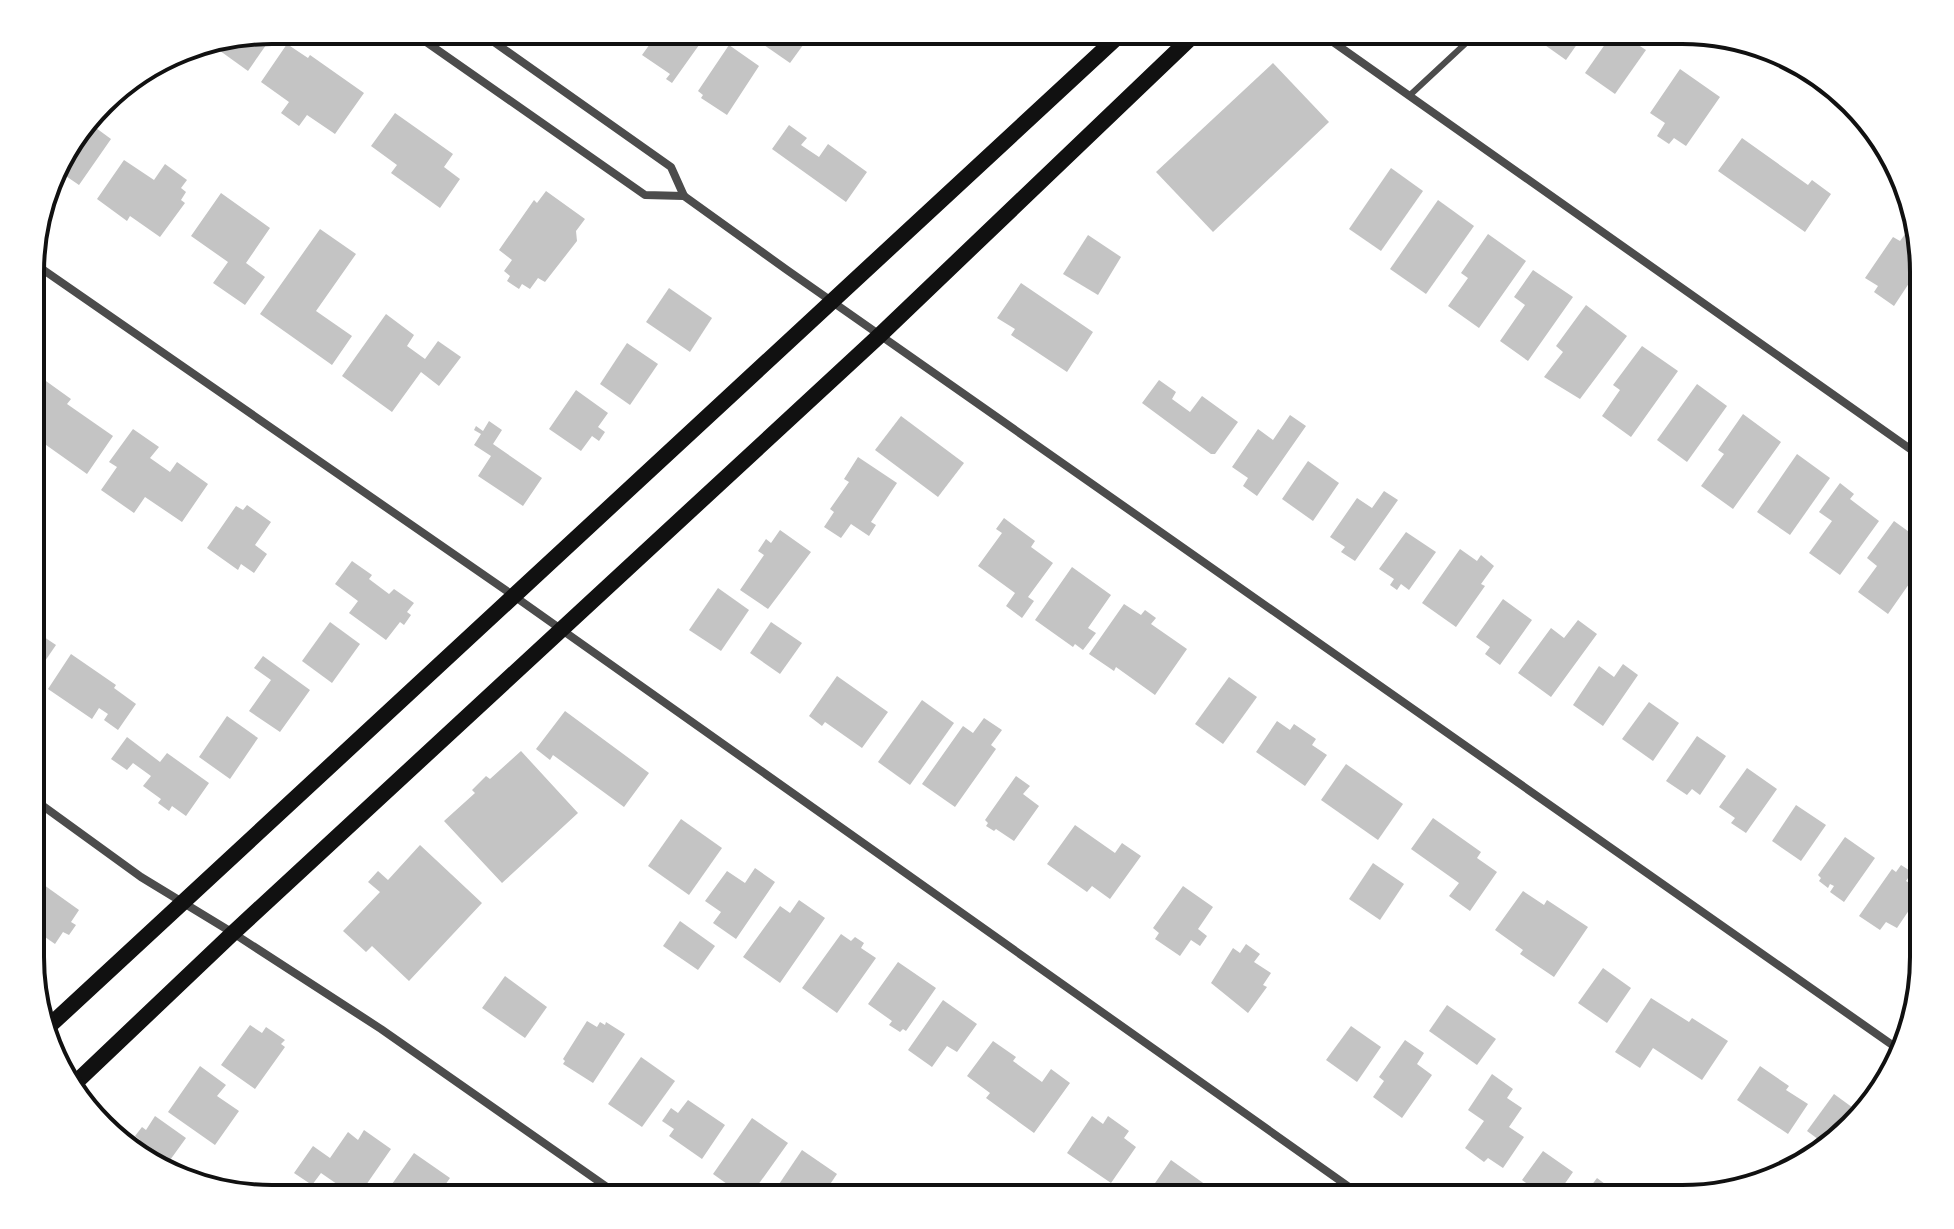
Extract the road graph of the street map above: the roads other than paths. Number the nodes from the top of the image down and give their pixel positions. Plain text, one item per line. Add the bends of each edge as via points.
1 (429, 44) edge
2 (497, 44) edge
3 (1110, 44) edge
4 (1184, 44) edge
5 (1336, 44) edge
6 (1465, 44) edge
7 (1409, 96) junction
8 (684, 196) junction
9 (44, 270) edge
10 (831, 302) junction
11 (879, 336) junction
12 (1910, 449) edge
13 (514, 596) junction
14 (562, 630) junction
15 (44, 806) edge
16 (182, 904) junction
17 (233, 933) junction
18 (54, 1022) edge
19 (1892, 1045) edge
20 (79, 1079) edge
21 (604, 1185) edge
22 (1346, 1185) edge

1 - 8 street via 645,195
2 - 8 street via 671,167
3 - 10 main road
4 - 11 main road
5 - 7 street
6 - 7 lane
7 - 12 street
8 - 10 street
9 - 13 street
10 - 11 street
10 - 13 main road
11 - 14 main road
11 - 19 street
13 - 14 street
13 - 16 main road
14 - 17 main road
14 - 22 street
15 - 16 street
16 - 17 street
16 - 18 main road
17 - 20 main road
17 - 21 street

